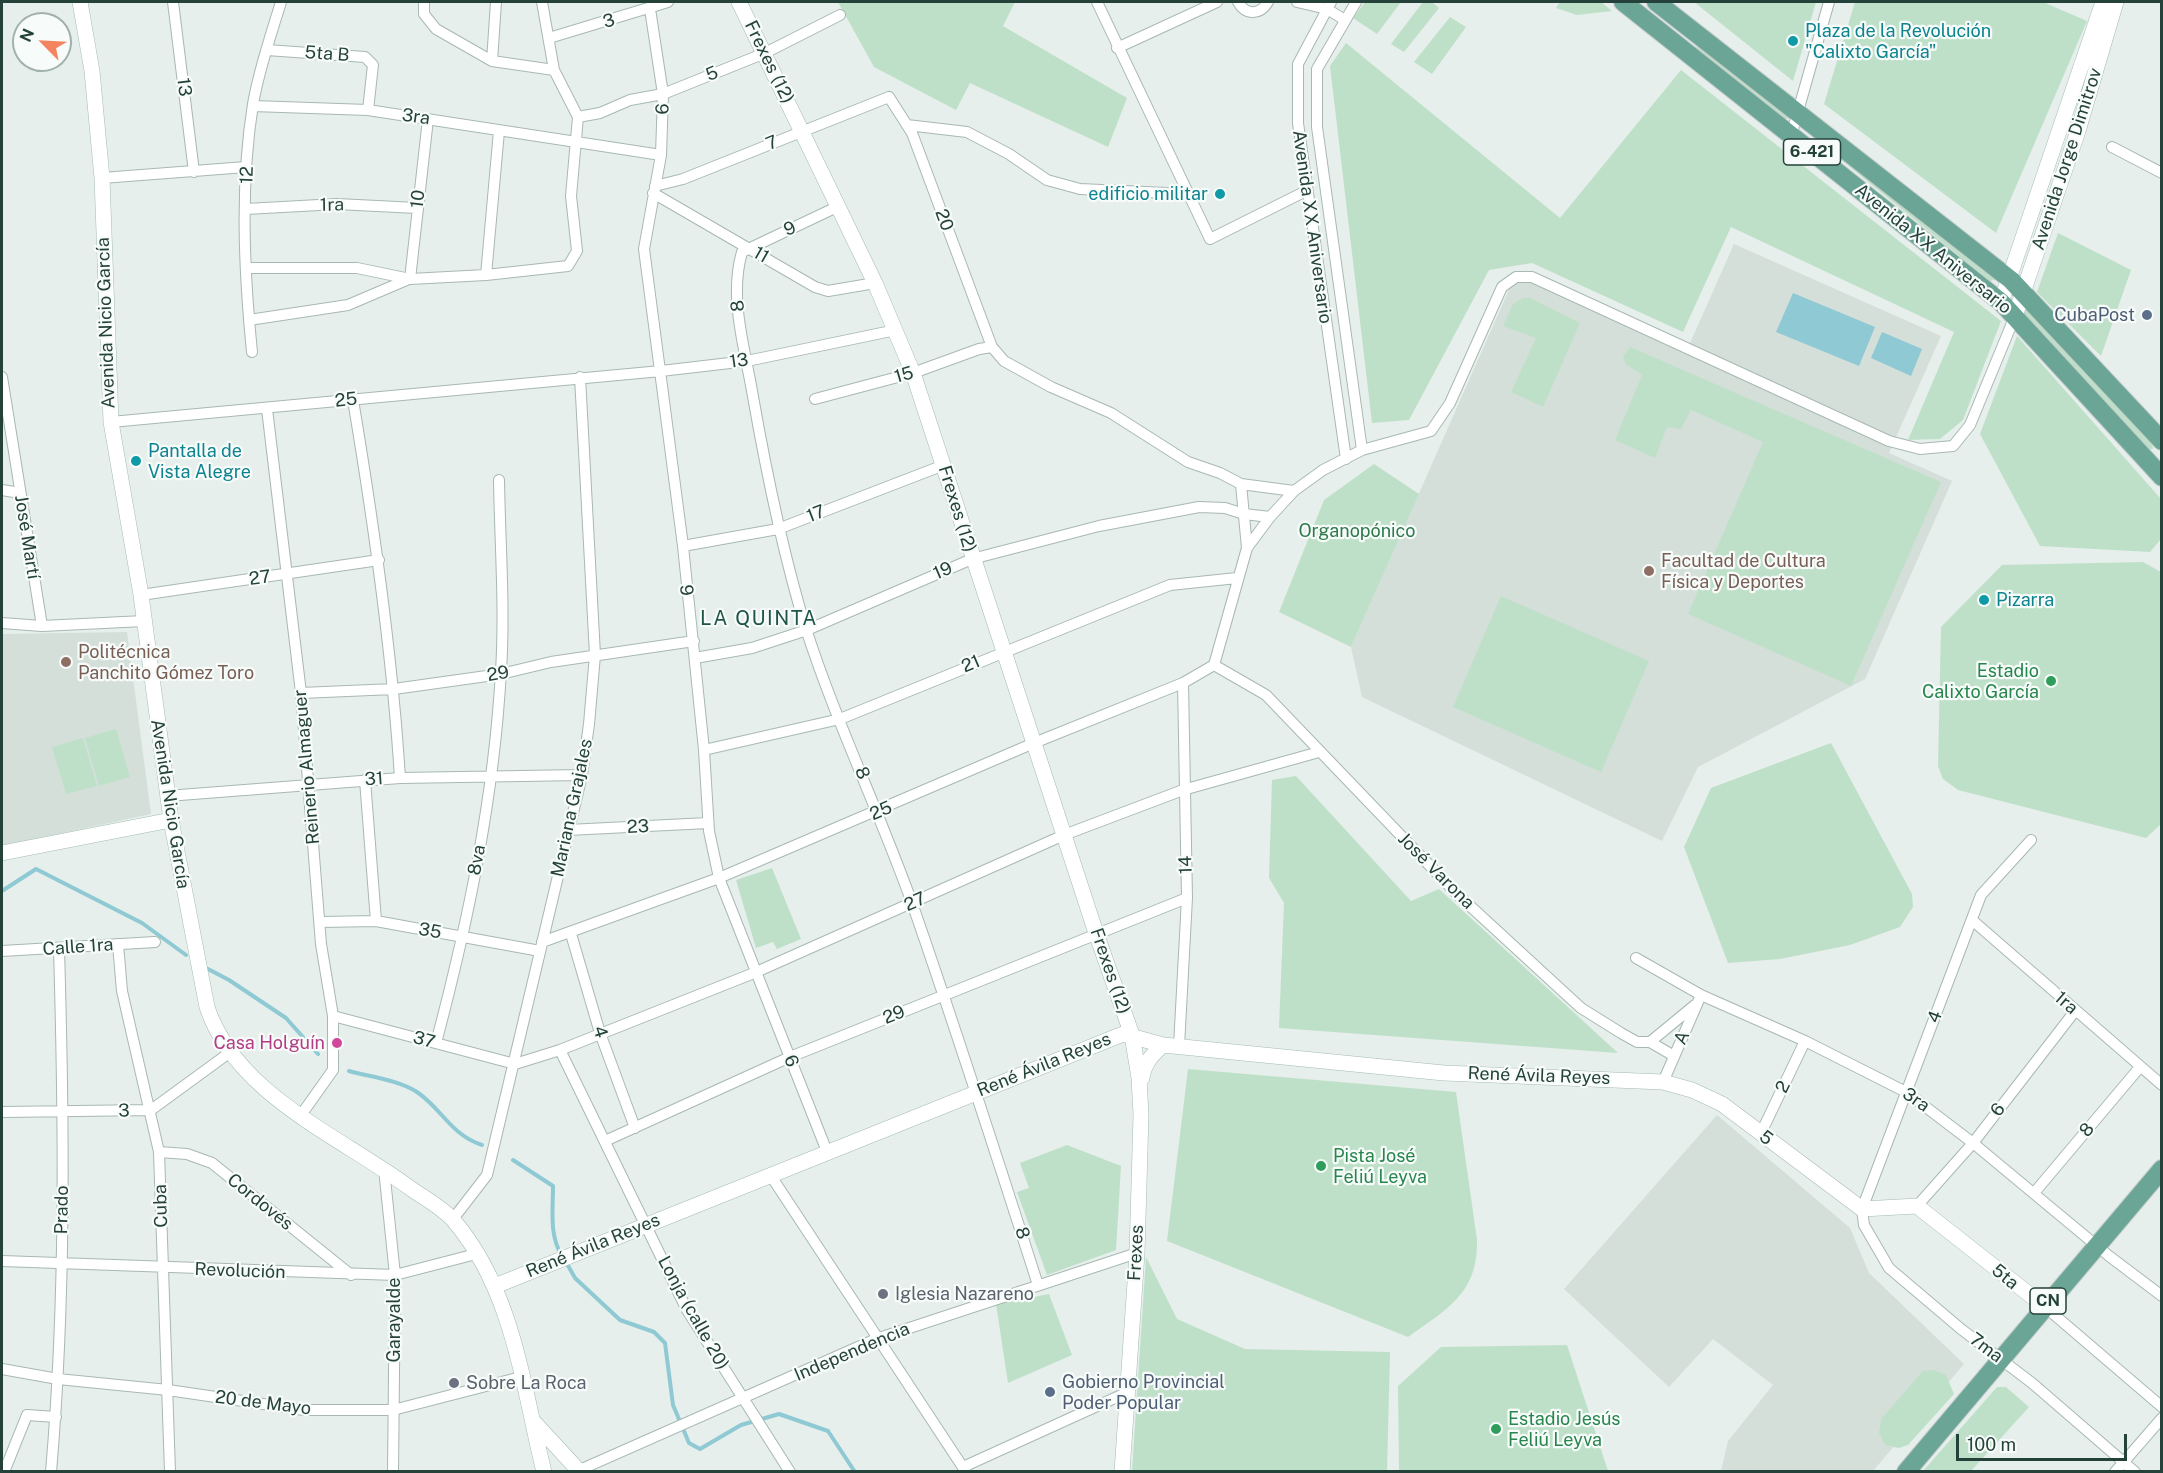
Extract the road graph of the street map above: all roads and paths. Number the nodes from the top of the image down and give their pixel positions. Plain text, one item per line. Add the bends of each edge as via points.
1 (80, 2) edge
2 (173, 2) edge
3 (281, 2) edge
4 (424, 2) edge
5 (496, 2) edge
6 (542, 2) edge
7 (668, 2) edge
8 (739, 2) edge
9 (1097, 2) edge
10 (1217, 2) edge
11 (1238, 2) edge
12 (1268, 2) edge
13 (1298, 2) edge
14 (1356, 2) edge
15 (1623, 2) edge
16 (1656, 2) edge
17 (1829, 2) edge
18 (2103, 2) edge
19 (2116, 2) edge
20 (1329, 5) edge
21 (650, 9) junction
22 (840, 15) dead end
23 (1346, 20) junction
24 (549, 38) junction
25 (1118, 48) junction
26 (267, 50) junction
27 (765, 53) junction
28 (492, 61) junction
29 (554, 70) junction
30 (663, 94) junction
31 (889, 97) joint
32 (253, 105) junction
33 (368, 110) junction
34 (1798, 112) junction
35 (578, 117) junction
36 (428, 119) junction
37 (907, 125) junction
38 (499, 131) junction
39 (802, 131) junction
40 (1791, 136) junction
41 (578, 141) junction
42 (2112, 147) dead end
43 (661, 155) junction
44 (246, 167) junction
45 (195, 172) junction
46 (2162, 173) edge
47 (102, 178) junction
48 (654, 190) junction
49 (1306, 191) junction
50 (1167, 193) dead end
51 (839, 206) junction
52 (417, 208) junction
53 (246, 209) junction
54 (745, 250) junction
55 (246, 268) junction
56 (486, 275) junction
57 (410, 279) junction
58 (875, 283) junction
59 (2017, 286) junction
60 (2001, 302) junction
61 (2015, 316) junction
62 (249, 320) junction
63 (896, 330) junction
64 (992, 347) junction
65 (252, 352) dead end
66 (747, 361) junction
67 (661, 371) junction
68 (913, 373) junction
69 (2, 377) edge
70 (580, 377) junction
71 (353, 399) junction
72 (815, 399) dead end
73 (267, 408) junction
74 (4, 414) edge
75 (111, 422) junction
76 (2162, 441) edge
77 (1362, 450) junction
78 (1346, 459) junction
79 (944, 465) junction
80 (2162, 477) edge
81 (499, 480) dead end
82 (1241, 484) junction
83 (2, 490) edge
84 (1294, 491) junction
85 (20, 493) junction
86 (1244, 514) junction
87 (1270, 517) junction
88 (778, 529) junction
89 (683, 546) junction
90 (1247, 548) junction
91 (972, 559) junction
92 (379, 560) junction
93 (288, 575) junction
94 (1237, 578) junction
95 (141, 595) junction
96 (144, 621) junction
97 (2, 623) edge
98 (42, 626) junction
99 (807, 630) junction
100 (694, 641) junction
101 (1003, 651) junction
102 (595, 655) junction
103 (695, 658) junction
104 (1214, 665) junction
105 (501, 674) junction
106 (1183, 683) junction
107 (394, 689) junction
108 (301, 693) junction
109 (840, 719) junction
110 (1034, 743) junction
111 (705, 750) junction
112 (1319, 752) junction
113 (582, 775) junction
114 (492, 776) junction
115 (400, 778) junction
116 (365, 780) junction
117 (309, 784) junction
118 (1183, 790) junction
119 (167, 796) junction
120 (878, 812) junction
121 (171, 820) junction
122 (708, 823) junction
123 (568, 830) junction
124 (1064, 835) junction
125 (2031, 840) dead end
126 (2, 853) edge
127 (719, 878) junction
128 (1187, 898) junction
129 (912, 903) junction
130 (1972, 920) junction
131 (376, 921) junction
132 (320, 922) junction
133 (1096, 933) junction
134 (571, 934) junction
135 (464, 937) junction
136 (155, 942) dead end
137 (118, 944) junction
138 (541, 946) junction
139 (59, 948) junction
140 (2, 951) edge
141 (1636, 958) dead end
142 (754, 973) junction
143 (942, 995) junction
144 (1699, 999) junction
145 (2075, 1011) junction
146 (333, 1016) junction
147 (600, 1033) junction
148 (1132, 1035) junction
149 (1805, 1041) junction
150 (1650, 1042) junction
151 (436, 1043) junction
152 (1163, 1045) junction
153 (1179, 1046) junction
154 (560, 1050) junction
155 (229, 1053) junction
156 (1674, 1056) junction
157 (790, 1057) junction
158 (515, 1064) junction
159 (2140, 1067) junction
160 (1663, 1082) junction
161 (2162, 1085) edge
162 (977, 1092) junction
163 (1906, 1092) junction
164 (1141, 1096) junction
165 (151, 1110) junction
166 (2, 1112) edge
167 (63, 1112) junction
168 (301, 1115) junction
169 (635, 1128) junction
170 (1761, 1133) junction
171 (605, 1141) junction
172 (1973, 1143) junction
173 (159, 1152) junction
174 (828, 1154) junction
175 (384, 1169) junction
176 (2162, 1169) edge
177 (771, 1176) junction
178 (2034, 1193) junction
179 (1917, 1206) junction
180 (1862, 1209) junction
181 (453, 1219) junction
182 (646, 1226) junction
183 (2097, 1245) junction
184 (1137, 1253) junction
185 (476, 1254) junction
186 (2, 1261) edge
187 (62, 1262) junction
188 (164, 1269) junction
189 (395, 1275) junction
190 (351, 1276) junction
191 (1038, 1284) junction
192 (495, 1286) junction
193 (2162, 1296) edge
194 (2044, 1306) junction
195 (876, 1339) junction
196 (2001, 1359) junction
197 (2, 1369) edge
198 (521, 1377) junction
199 (58, 1379) junction
200 (168, 1390) junction
201 (1128, 1392) junction
202 (743, 1399) junction
203 (2162, 1407) edge
204 (393, 1410) junction
205 (56, 1417) junction
206 (2162, 1418) edge
207 (531, 1419) junction
208 (2123, 1461) junction
209 (964, 1469) edge
210 (1118, 1469) edge
211 (578, 1471) edge
212 (4, 1472) edge
213 (51, 1472) edge
214 (170, 1472) edge
215 (393, 1472) edge
216 (544, 1472) edge
217 (790, 1472) edge
218 (1906, 1472) edge
219 (2115, 1472) edge
220 (2135, 1472) edge

1 - 47 street, Avenida Nicio García via 92,71
2 - 45 street, 13
3 - 26 street, 12
4 - 28 street via 424,14 436,29
5 - 28 street
6 - 24 street
7 - 21 street, 3
8 - 27 street, Frexes (12)
9 - 25 street
10 - 25 street
11 - 12 street via 1245,10 1255,12 1264,9
13 - 20 street
14 - 23 street, Avenida XX Aniversario
15 - 40 main road, Avenida XX Aniversario / 6-421
16 - 34 main road, Avenida XX Aniversario / 6-421
17 - 34 street
18 - 59 street, Avenida Jorge Dimitrov
19 - 59 street, Avenida Jorge Dimitrov via 2078,131
20 - 23 street
20 - 49 street, Avenida XX Aniversario via 1298,64 1298,123
21 - 24 street, 3
21 - 30 street, 6
22 - 27 street, 5
23 - 77 street, Avenida XX Aniversario via 1317,69 1315,96
24 - 29 street
25 - 49 street via 1210,239
26 - 32 street, 12
26 - 33 street, 5ta B via 365,57 373,65
27 - 30 street, 5
27 - 39 street, Frexes (12)
28 - 29 street
29 - 35 street
30 - 35 street, 5
30 - 43 street, 6
31 - 37 street, 20
31 - 39 street, 7
32 - 33 street, 3ra
32 - 44 street, 12
33 - 36 street, 3ra
34 - 40 street
34 - 59 main road, Avenida XX Aniversario / 6-421
35 - 41 street
36 - 38 street, 3ra
36 - 52 street, 10
37 - 50 street via 967,132 1047,180 1080,189
37 - 64 street, 20
38 - 41 street, 3ra
38 - 56 street
39 - 48 street, 7
39 - 51 street, Frexes (12)
40 - 60 main road, Avenida XX Aniversario / 6-421
41 - 43 street
41 - 56 street via 571,196 577,251 568,266
42 - 46 street
43 - 48 street, 6
44 - 45 street
44 - 53 street, 12
45 - 47 street
47 - 75 street, Avenida Nicio García
48 - 54 street, 11
48 - 67 street, 6 via 644,249
49 - 78 street, Avenida XX Aniversario
51 - 54 street, 9
51 - 58 street, Frexes (12)
52 - 53 street, 1ra via 337,204
52 - 57 street, 10
53 - 55 street, 12
54 - 58 street, 11 via 828,291
54 - 66 street, 8 via 736,271 736,300
55 - 57 street via 357,268
55 - 62 street, 12
56 - 57 street
57 - 62 street via 348,305
58 - 63 street, Frexes (12)
59 - 60 street, Avenida Jorge Dimitrov
59 - 61 street, Avenida Jorge Dimitrov
59 - 76 main road, Avenida XX Aniversario / 6-421
60 - 61 main road, Avenida XX Aniversario / 6-421
61 - 77 street via 1971,425 1953,446 1920,449 1889,441 1532,277 1516,277 1502,286 1450,403 1431,431
61 - 80 main road, Avenida XX Aniversario / 6-421
62 - 65 street, 12
63 - 66 street, 13
63 - 68 street, Frexes (12)
64 - 68 street, 15 via 979,348
64 - 82 street via 1004,361 1051,387 1111,413 1188,462
66 - 67 street, 13
66 - 88 street, 8
67 - 70 street, 13
67 - 89 street, 6
68 - 72 street, 15
68 - 79 street, Frexes (12)
69 - 74 street, José Martí
70 - 71 street, 25
70 - 102 street, Mariana Grajales
71 - 73 street, 25
71 - 92 street
73 - 75 street, 25
73 - 93 street, Reinerio Almaguer
74 - 85 street, José Martí
75 - 95 street, Avenida Nicio García
77 - 78 street
78 - 84 street
79 - 88 street, 17
79 - 91 street, Frexes (12)
81 - 105 street
82 - 84 street
82 - 86 street
83 - 85 street
84 - 87 street
85 - 98 street, José Martí
86 - 87 street, 19
86 - 90 street
86 - 91 street, 19 via 1225,508 1199,507 1099,526
87 - 90 street
88 - 89 street, 17
88 - 99 street, 8
89 - 100 street, 6
90 - 94 street
91 - 99 street, 19
91 - 101 street, Frexes (12)
92 - 93 street, 27
92 - 107 street
93 - 95 street, 27
93 - 108 street, Reinerio Almaguer
94 - 101 street, 21 via 1170,585
94 - 104 street
95 - 96 street, Avenida Nicio García
96 - 98 street
96 - 119 street, Avenida Nicio García
97 - 98 street
99 - 103 street, 19 via 752,648
99 - 109 street, 8
100 - 102 street, 29
100 - 103 street, 6
101 - 109 street, 21
101 - 110 street, Frexes (12)
102 - 105 street, 29
102 - 113 street, Mariana Grajales
103 - 111 street, 6
104 - 106 street, 25
104 - 112 street, José Varona via 1266,695
105 - 107 street, 29
105 - 114 street, 8va
106 - 110 street, 25
106 - 118 street, 14
107 - 108 street, 29
107 - 115 street
108 - 117 street, Reinerio Almaguer
109 - 111 street, 21
109 - 120 street, 8
110 - 120 street, 25
110 - 124 street, Frexes (12)
111 - 122 street, 6
112 - 118 street, 27
112 - 150 street, José Varona via 1457,894 1581,1008 1637,1042
113 - 114 street, 31
113 - 123 street, Mariana Grajales
114 - 115 street, 31
114 - 135 street, 8va
115 - 116 street, 31
116 - 117 street, 31
116 - 131 street
117 - 119 street, 31
117 - 132 street, Reinerio Almaguer
118 - 124 street, 27
118 - 128 street, 14
119 - 121 street, Avenida Nicio García
120 - 127 street, 25
120 - 129 street, 8
121 - 126 street
121 - 155 street, Avenida Nicio García via 213,1026
122 - 123 street, 23
122 - 127 street, 6
123 - 138 street, Mariana Grajales
124 - 129 street, 27
124 - 133 street, Frexes (12)
125 - 130 street, 4 via 1981,895
127 - 134 street, 25
127 - 142 street, 6
128 - 133 street, 29
128 - 153 street, 14
129 - 142 street, 27
129 - 143 street, 8
130 - 145 street, 1ra
130 - 163 street, 4
131 - 132 street, 35
131 - 135 street, 35
132 - 146 street, Reinerio Almaguer
133 - 143 street, 29
133 - 148 street, Frexes (12)
134 - 138 street, 25
134 - 147 street, 4
135 - 138 street, 35
135 - 151 street, 8va
136 - 137 street, Calle 1ra
137 - 139 street, Calle 1ra
137 - 165 street, Cuba via 122,991
138 - 158 street, Mariana Grajales
139 - 140 street, Calle 1ra
139 - 167 street, Prado
141 - 144 street, 3ra
142 - 147 street, 27
142 - 157 street, 6
143 - 157 street, 29
143 - 162 street, 8
144 - 149 street, 3ra
144 - 150 street
144 - 156 street, A
145 - 159 street, 1ra
145 - 172 street, 6
146 - 151 street, 37
146 - 168 street, Reinerio Almaguer via 333,1070
147 - 154 street, 27
147 - 169 street, 4
148 - 152 street, René Ávila Reyes
148 - 162 street, René Ávila Reyes via 1123,1034
148 - 164 street, Frexes
149 - 163 street, 3ra
149 - 170 street, 2
150 - 156 street, José Varona
151 - 158 street, 37
152 - 153 street, René Ávila Reyes
152 - 164 street via 1143,1068
153 - 160 street, René Ávila Reyes via 1444,1073
154 - 158 street, 27
154 - 171 street, Lonja (calle 20)
155 - 165 street, 3
155 - 168 street, Avenida Nicio García via 244,1072
156 - 160 street, A
157 - 169 street, 29
157 - 174 street, 6
158 - 181 street, Mariana Grajales via 488,1175
159 - 161 street, 1ra
159 - 178 street, 8
160 - 170 street, 5 via 1722,1104
162 - 174 street, René Ávila Reyes
162 - 191 street, 8
163 - 172 street, 3ra
163 - 180 street, 4
164 - 184 street, Frexes
165 - 167 street, 3
165 - 173 street, Cuba
166 - 167 street, 3
167 - 187 street, Prado
168 - 175 street, Avenida Nicio García
169 - 171 street, 29
170 - 180 street, 5
171 - 182 street, Lonja (calle 20)
172 - 178 street, 3ra
172 - 179 street, 6
173 - 188 street, Cuba
173 - 190 street, Cordovés via 187,1154 212,1163
174 - 177 street, René Ávila Reyes
175 - 181 street, Avenida Nicio García
175 - 189 street, Garayalde
176 - 183 main road, CN
177 - 182 street, René Ávila Reyes
177 - 195 street
178 - 183 street, 3ra
179 - 180 street
179 - 194 street, 5ta
180 - 196 street, 7ma via 1864,1225 1889,1268
181 - 185 street, Avenida Nicio García
182 - 192 street, René Ávila Reyes
182 - 202 street, Lonja (calle 20) via 687,1310
183 - 193 street, 3ra
183 - 194 main road, CN
184 - 191 street, Independencia
184 - 201 street, Frexes
185 - 189 street, Revolución
185 - 192 street, Avenida Nicio García
186 - 187 street, Revolución
187 - 188 street, Revolución
187 - 199 street, Prado
188 - 190 street, Revolución
188 - 200 street, Cuba
189 - 190 street, Revolución
189 - 204 street, Garayalde
191 - 195 street, Independencia
192 - 198 street, Avenida Nicio García
194 - 196 main road, CN
194 - 203 street, 5ta
195 - 202 street, Independencia
195 - 209 street
196 - 208 street, 7ma
196 - 218 main road, CN
197 - 199 street, 20 de Mayo
198 - 204 street, 20 de Mayo
198 - 207 street, Avenida Nicio García
199 - 200 street, 20 de Mayo
199 - 205 street, Prado
200 - 204 street, 20 de Mayo via 304,1410
200 - 214 street, Cuba
201 - 209 street
201 - 210 street, Frexes
202 - 211 street, Independencia
202 - 217 street, Lonja (calle 20)
204 - 215 street, Garayalde
205 - 212 street via 27,1415
205 - 213 street, Prado
206 - 208 street
207 - 211 street
207 - 216 street, Avenida Nicio García
208 - 219 street
208 - 220 street, 7ma

